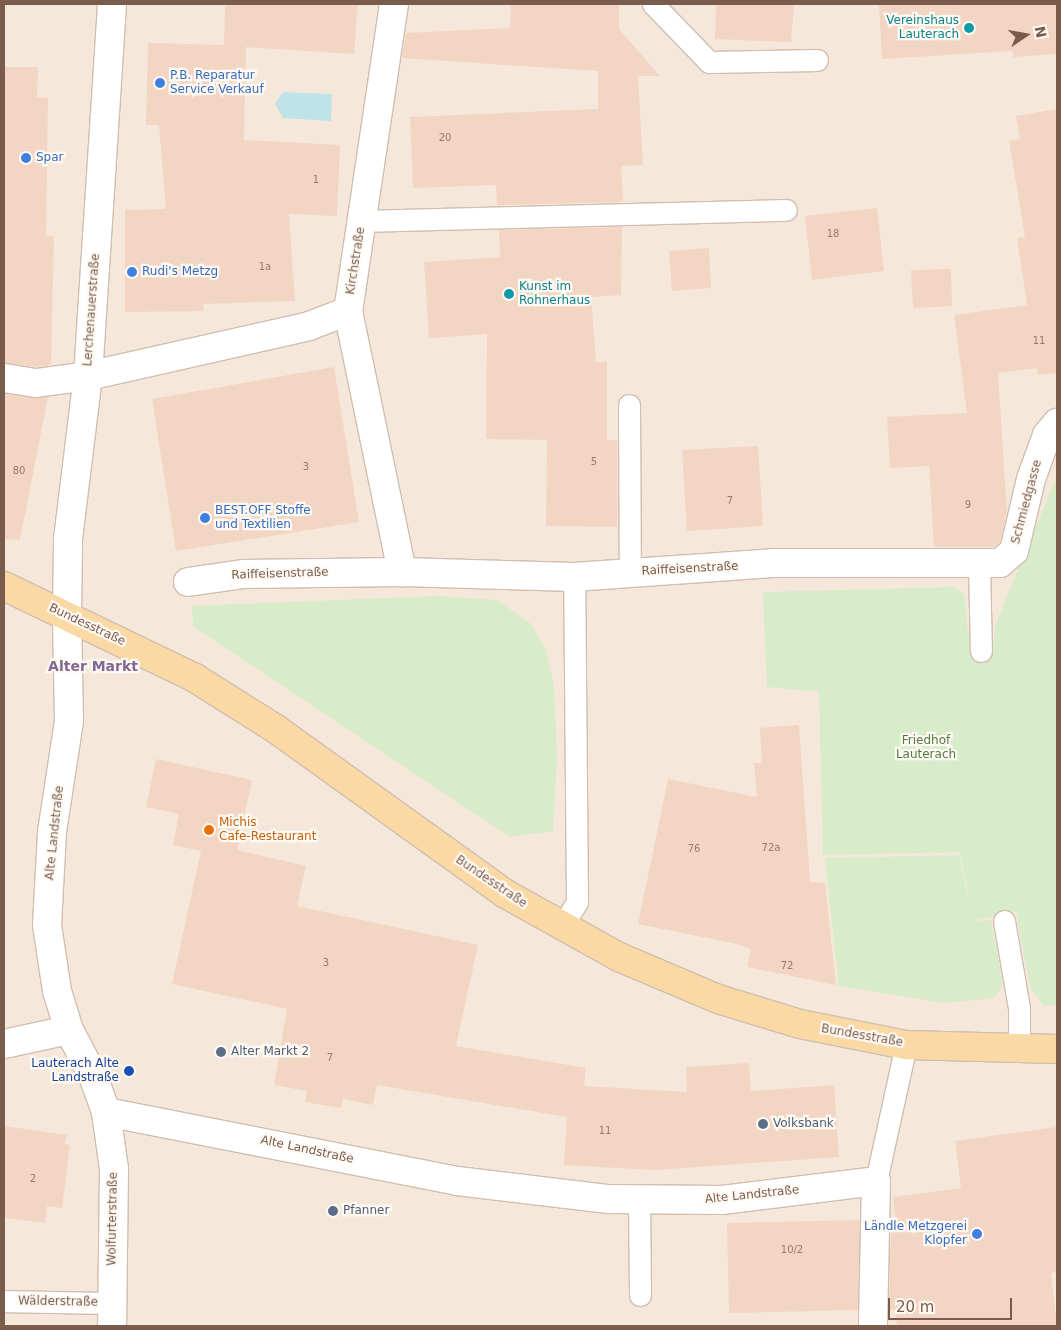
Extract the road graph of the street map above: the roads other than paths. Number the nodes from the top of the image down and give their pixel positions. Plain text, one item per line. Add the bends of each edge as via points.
1 (112, 4) edge
2 (394, 4) edge
3 (653, 4) edge
4 (817, 60) dead end
5 (786, 210) dead end
6 (362, 221) junction
7 (348, 311) junction
8 (88, 376) junction
9 (4, 378) edge
10 (629, 405) dead end
11 (1057, 423) edge
12 (979, 565) junction
13 (402, 572) junction
14 (630, 572) junction
15 (574, 577) junction
16 (188, 582) dead end
17 (4, 586) edge
18 (67, 615) junction
19 (981, 651) dead end
20 (1004, 921) dead end
21 (562, 926) junction
22 (69, 1030) junction
23 (4, 1044) edge
24 (906, 1044) junction
25 (1057, 1049) edge
26 (1019, 1050) junction
27 (106, 1112) junction
28 (876, 1181) junction
29 (639, 1199) junction
30 (640, 1295) dead end
31 (4, 1301) edge
32 (112, 1315) edge
33 (873, 1326) edge

1 - 8 street, Lerchenauerstraße
2 - 6 street, Kirchstraße
3 - 4 lane via 709,62
5 - 6 lane
6 - 7 street, Kirchstraße
7 - 8 street, Kirchstraße via 309,326
7 - 13 street
8 - 9 street via 36,383
8 - 18 street, Lerchenauerstraße via 68,539
10 - 14 lane
11 - 12 street, Schmiedgasse via 1047,435 1031,479 1014,551 1000,563
12 - 14 street, Raiffeisenstraße via 773,563
12 - 19 lane
13 - 15 street, Raiffeisenstraße
13 - 16 street, Raiffeisenstraße via 244,574
14 - 15 street, Raiffeisenstraße
15 - 21 lane via 577,902
17 - 18 main road, Bundesstraße
18 - 21 main road, Bundesstraße via 195,678 276,729 504,893
18 - 22 street, Alte Landstraße via 70,721 52,832 48,925 57,991
20 - 26 lane via 1019,1008
21 - 24 main road, Bundesstraße via 619,957 718,998 800,1024
22 - 23 street
22 - 27 street, Alte Landstraße via 94,1076
24 - 26 main road, Bundesstraße
24 - 28 lane
25 - 26 main road, Bundesstraße
27 - 29 street, Alte Landstraße via 457,1181
27 - 32 street, Wolfurterstraße via 114,1169
28 - 29 street, Alte Landstraße via 722,1200
28 - 33 street
29 - 30 lane
31 - 32 lane, Wälderstraße

